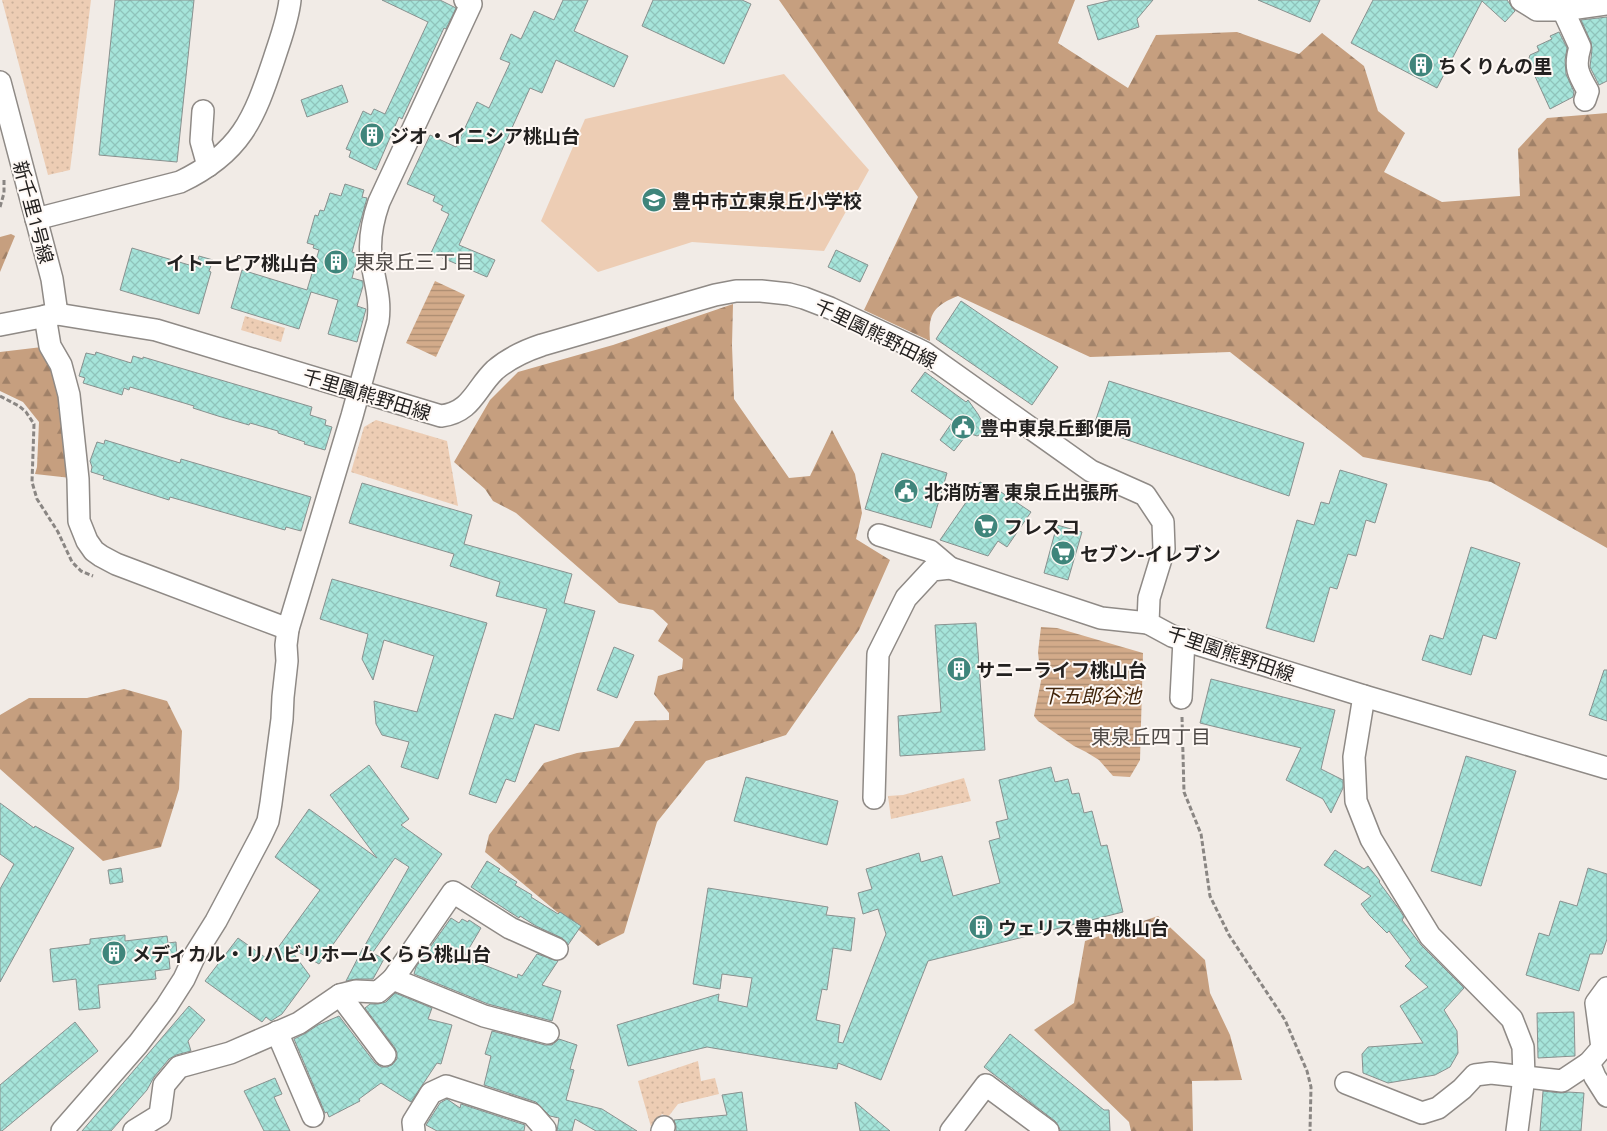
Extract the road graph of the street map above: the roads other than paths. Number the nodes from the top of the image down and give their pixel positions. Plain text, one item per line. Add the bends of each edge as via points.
1 (290, 0) edge
2 (464, 0) edge
3 (1521, 0) edge
4 (1607, 4) edge
5 (1563, 10) junction
6 (0, 82) edge
7 (1585, 100) dead end
8 (203, 112) dead end
9 (208, 166) junction
10 (36, 219) junction
11 (51, 315) junction
12 (0, 325) edge
13 (358, 392) junction
14 (878, 535) dead end
15 (950, 568) junction
16 (1148, 622) junction
17 (288, 629) junction
18 (1184, 640) junction
19 (1364, 696) junction
20 (1181, 698) road end
21 (1607, 768) edge
22 (874, 798) dead end
23 (557, 949) dead end
24 (393, 978) junction
25 (1607, 988) edge
26 (340, 995) junction
27 (277, 1032) junction
28 (548, 1033) dead end
29 (385, 1055) dead end
30 (1589, 1063) junction
31 (1524, 1077) junction
32 (1346, 1083) dead end
33 (1607, 1096) edge
34 (313, 1116) dead end
35 (62, 1131) edge
36 (134, 1131) edge
37 (414, 1131) edge
38 (544, 1131) edge
39 (951, 1131) edge
40 (1048, 1131) edge
41 (1517, 1131) edge

1 - 9 street via 278,47 255,112 237,140
2 - 13 street via 471,4 379,202 372,225 372,263 379,293 379,312
3 - 5 street via 1537,10
4 - 5 street
5 - 7 street via 1580,47 1576,62 1588,91
6 - 10 street, 新千里1号線
8 - 9 street via 201,142
9 - 10 street via 169,185
10 - 11 street, 新千里1号線 via 52,279
11 - 12 street, 千里園熊野田線
11 - 13 street, 千里園熊野田線 via 156,330
11 - 17 street, 新千里1号線 via 50,346 69,395 79,522 87,541 101,556 116,564
13 - 16 street, 千里園熊野田線 via 432,414 451,415 467,405 502,364 542,345 736,291 804,298 925,353 1091,471 1145,495 1164,522 1164,549 1149,598
13 - 17 street
14 - 15 street via 930,551
15 - 16 street via 1101,618
15 - 22 street via 932,570 906,598 878,654
16 - 18 street, 千里園熊野田線
17 - 35 street via 282,719 268,821 166,1007
18 - 19 street, 千里園熊野田線
18 - 20 street
19 - 21 street, 千里園熊野田線
19 - 31 street via 1354,757 1356,801 1371,839 1430,936 1512,1019 1523,1046
23 - 24 street via 510,928 452,892
24 - 26 street via 378,992 356,991
24 - 28 street via 484,1016
25 - 30 street via 1596,1003 1602,1048
26 - 27 street via 299,1023
26 - 29 street
27 - 34 street
27 - 36 street via 230,1053 179,1066 164,1085 160,1115
30 - 31 street via 1562,1081
30 - 33 street
31 - 32 street via 1491,1073 1475,1075 1438,1108 1422,1113
31 - 41 street
37 - 38 street via 413,1122 431,1093 446,1086 532,1114
39 - 40 street via 986,1085

